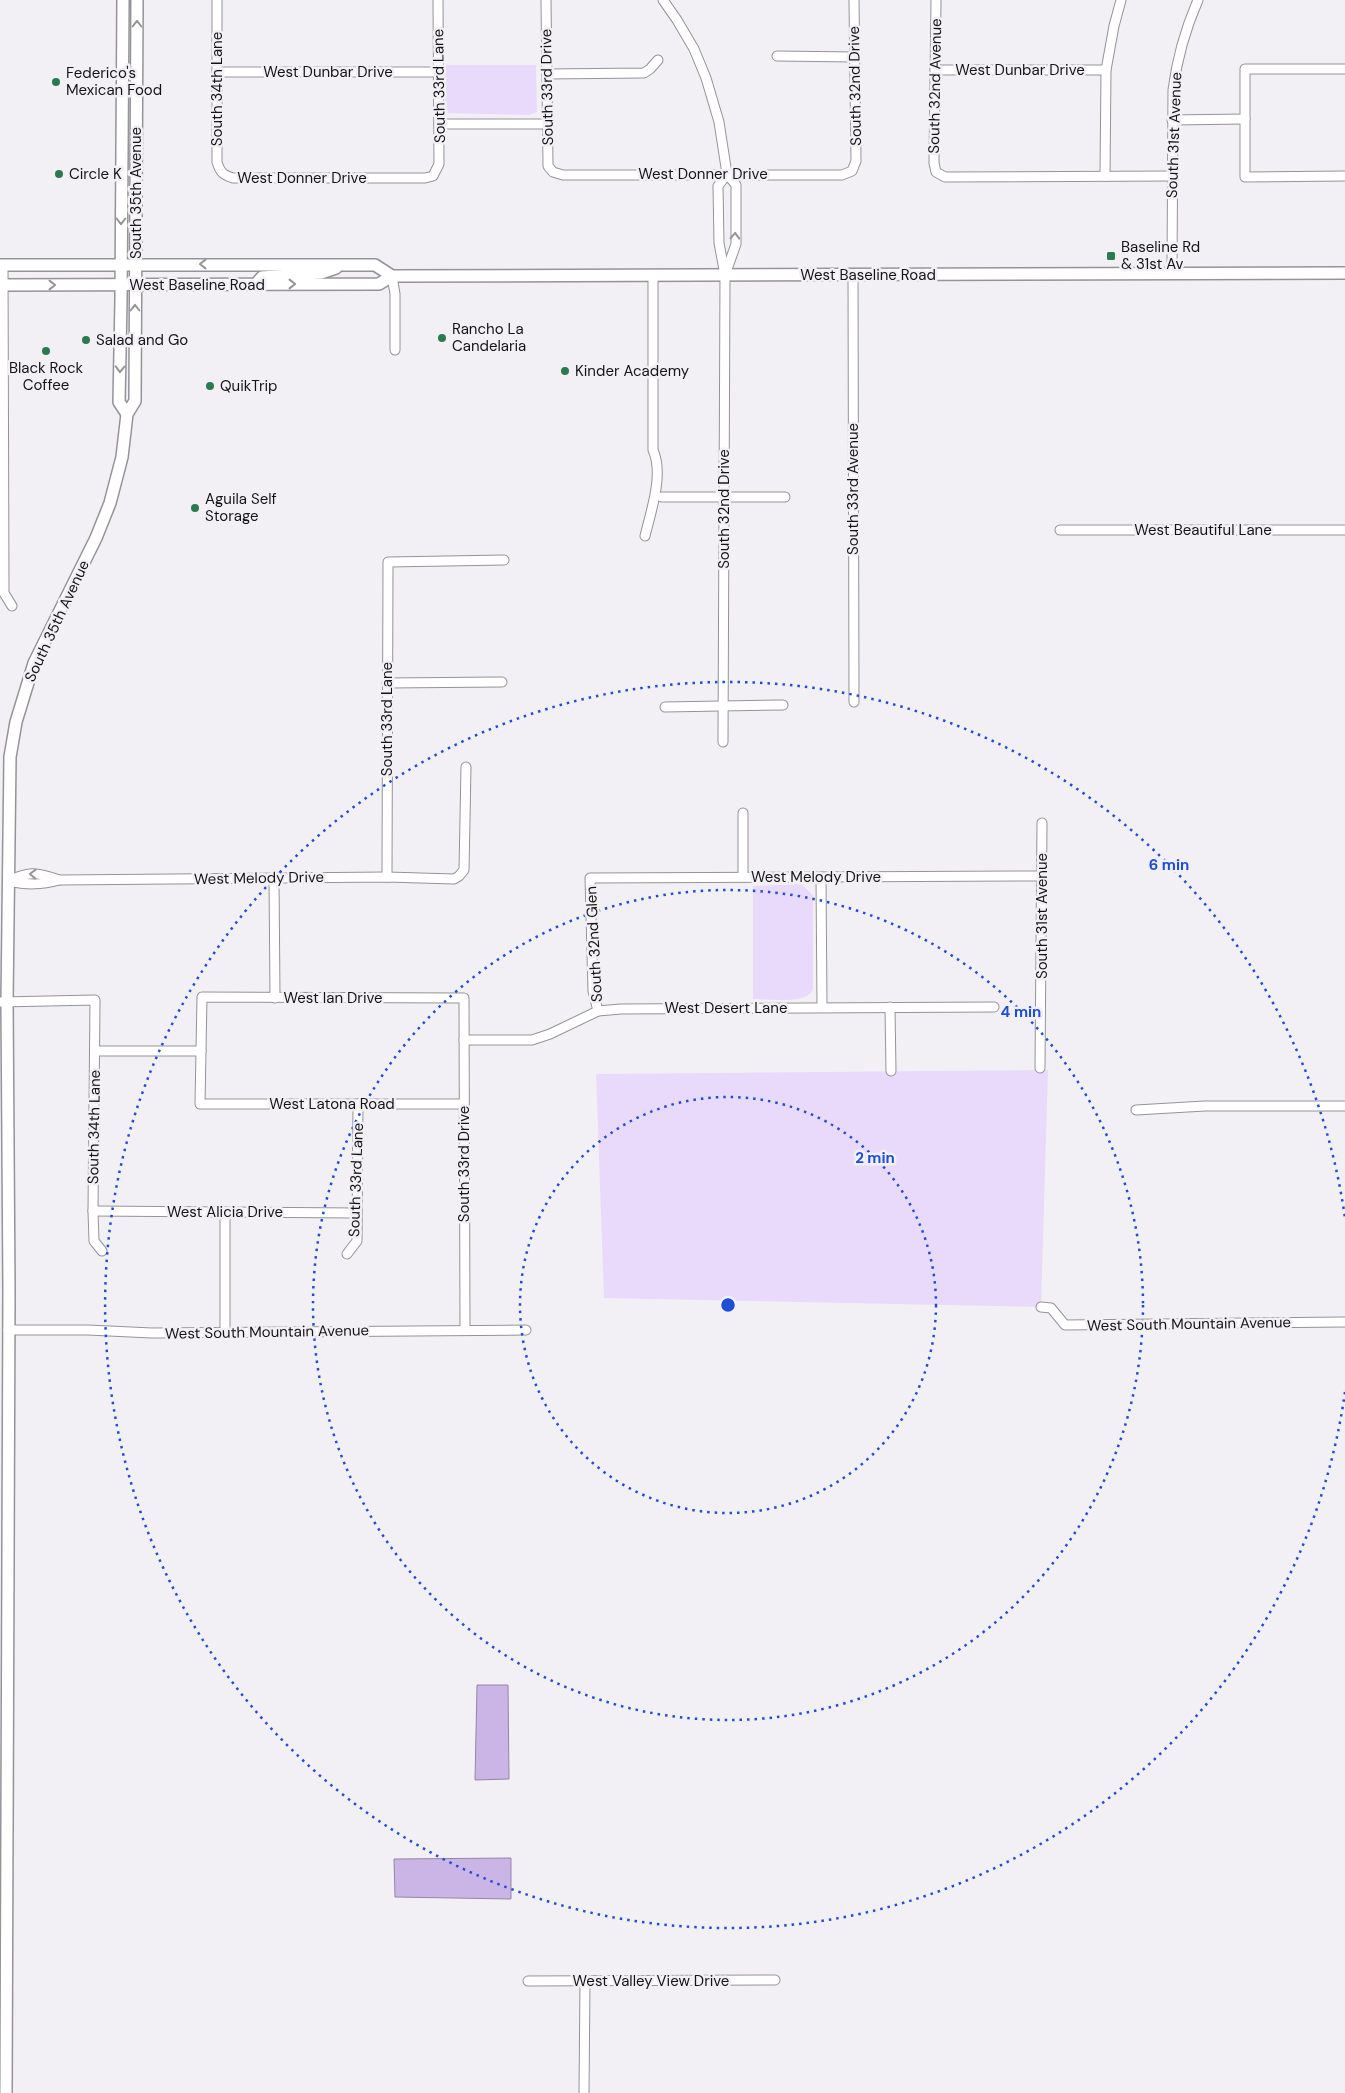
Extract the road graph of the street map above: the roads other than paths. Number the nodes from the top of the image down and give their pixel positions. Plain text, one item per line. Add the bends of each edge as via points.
1 (123, 0) edge
2 (137, 0) edge
3 (217, 0) edge
4 (438, 0) edge
5 (546, 0) edge
6 (663, 0) edge
7 (854, 0) edge
8 (936, 0) edge
9 (1121, 0) edge
10 (1198, 0) edge
11 (122, 46) junction
12 (137, 47) junction
13 (777, 56) dead end
14 (855, 57) junction
15 (658, 60) dead end
16 (1345, 69) edge
17 (935, 70) junction
18 (1106, 70) junction
19 (217, 72) junction
20 (438, 72) junction
21 (547, 74) junction
22 (1245, 119) junction
23 (1172, 120) junction
24 (439, 124) junction
25 (548, 124) junction
26 (437, 171) joint
27 (852, 171) joint
28 (553, 172) joint
29 (727, 174) junction
30 (225, 176) joint
31 (1105, 176) junction
32 (1172, 176) junction
33 (1345, 176) edge
34 (718, 211) junction
35 (736, 211) junction
36 (121, 264) junction
37 (136, 264) junction
38 (2, 265) edge
39 (344, 265) junction
40 (1172, 273) junction
41 (1345, 273) edge
42 (653, 275) junction
43 (724, 275) junction
44 (853, 275) junction
45 (392, 276) junction
46 (2, 285) edge
47 (121, 285) junction
48 (136, 285) junction
49 (255, 285) junction
50 (395, 350) dead end
51 (127, 414) junction
52 (662, 497) dead end
53 (724, 497) junction
54 (785, 497) dead end
55 (1060, 530) dead end
56 (1345, 530) edge
57 (645, 536) dead end
58 (504, 560) dead end
59 (12, 606) dead end
60 (502, 682) dead end
61 (387, 683) junction
62 (854, 702) dead end
63 (783, 705) dead end
64 (723, 706) junction
65 (665, 707) dead end
66 (723, 742) dead end
67 (466, 767) dead end
68 (743, 813) dead end
69 (1042, 823) dead end
70 (822, 876) junction
71 (1042, 876) junction
72 (387, 877) junction
73 (743, 877) junction
74 (274, 878) junction
75 (590, 878) joint
76 (8, 881) junction
77 (275, 998) junction
78 (464, 998) joint
79 (2, 1001) edge
80 (822, 1007) junction
81 (890, 1007) junction
82 (994, 1007) dead end
83 (598, 1011) junction
84 (464, 1040) junction
85 (95, 1052) junction
86 (201, 1052) junction
87 (1040, 1068) dead end
88 (891, 1071) dead end
89 (358, 1104) junction
90 (464, 1104) junction
91 (1345, 1106) edge
92 (1136, 1110) dead end
93 (93, 1211) junction
94 (225, 1212) junction
95 (357, 1213) junction
96 (102, 1251) dead end
97 (347, 1254) dead end
98 (1041, 1307) dead end
99 (1345, 1322) edge
100 (8, 1330) junction
101 (465, 1330) junction
102 (526, 1330) dead end
103 (225, 1332) junction
104 (775, 1980) dead end
105 (584, 1981) junction
106 (528, 1982) dead end
107 (6, 2093) edge
108 (584, 2093) edge

1 - 11 main road, South 35th Avenue
12 -> 2 main road, South 35th Avenue
3 - 19 street, South 34th Lane
4 - 20 street, South 33rd Lane
5 - 21 street, South 33rd Drive
6 - 29 street via 694,49 706,78 719,122
7 - 14 street, South 32nd Drive
8 - 17 street, South 32nd Avenue
9 - 18 street
10 - 23 street, South 31st Avenue via 1188,22 1176,67
11 - 12 main road
11 -> 36 main road, South 35th Avenue
12 - 37 main road, South 35th Avenue
13 - 14 street
14 - 27 street, South 32nd Drive via 856,161
15 - 21 street via 644,72
16 - 22 street via 1245,69
17 - 18 street, West Dunbar Drive
17 - 31 street, South 32nd Avenue via 936,172 945,177
18 - 31 street
19 - 20 street, West Dunbar Drive
19 - 30 street, South 34th Lane via 217,162
20 - 24 street, South 33rd Lane
21 - 25 street, South 33rd Drive
22 - 23 street
22 - 33 street via 1245,177
23 - 32 street, South 31st Avenue
24 - 25 street
24 - 26 street, South 33rd Lane
25 - 28 street, South 33rd Drive via 548,166
26 - 30 street, West Donner Drive via 425,178
27 - 29 street, West Donner Drive via 842,175
28 - 29 street, West Donner Drive via 563,175
29 - 34 street via 718,186
29 - 35 street via 736,185
31 - 32 street
32 - 40 street, South 31st Avenue
34 - 35 street
34 - 43 street via 718,243
43 -> 35 street via 736,244
36 - 37 main road, West Baseline Road
36 - 38 main road, West Baseline Road
36 - 47 main road, South 35th Avenue
39 -> 37 main road, West Baseline Road
37 - 48 main road, South 35th Avenue
38 - 46 street
39 - 45 main road, West Baseline Road via 375,265
39 - 49 main road via 321,273 262,277
40 - 41 main road, West Baseline Road
40 - 44 main road, West Baseline Road
42 - 43 main road, West Baseline Road
42 - 45 main road, West Baseline Road
42 - 57 street via 656,495
43 - 44 main road, West Baseline Road
43 - 53 street, South 32nd Drive
44 - 62 street, South 33rd Avenue
49 -> 45 main road, West Baseline Road via 379,284
45 - 50 street
46 -> 47 main road, West Baseline Road
46 - 59 street via 4,593
47 - 48 main road, West Baseline Road
47 -> 51 main road, South 35th Avenue via 119,402
48 - 49 main road, West Baseline Road
51 -> 48 main road, South 35th Avenue via 135,401
51 - 76 main road, South 35th Avenue via 122,457 110,503 34,663 16,722 10,757
52 - 53 street
53 - 54 street
53 - 64 street, South 32nd Drive
55 - 56 street, West Beautiful Lane
58 - 61 street, South 33rd Lane via 388,562
60 - 61 street
61 - 72 street, South 33rd Lane
63 - 64 street
64 - 65 street
64 - 66 street, South 32nd Drive
67 - 72 street, West Melody Drive via 464,870 454,879
68 - 73 street
69 - 71 street, South 31st Avenue
70 - 71 street, West Melody Drive
70 - 73 street, West Melody Drive
70 - 80 street
71 - 87 street, South 31st Avenue
72 - 74 street, West Melody Drive
73 - 75 street, West Melody Drive
74 - 76 street, West Melody Drive via 59,880 28,873
74 - 77 street
75 - 83 street, South 32nd Glen via 593,991
76 - 79 main road, South 35th Avenue
77 - 78 street, West Ian Drive
77 - 86 street, West Ian Drive via 202,997
78 - 84 street, South 33rd Drive
79 - 85 street, South 34th Lane via 94,1000
79 - 100 main road, South 35th Avenue
80 - 81 street, West Desert Lane
80 - 83 street, West Desert Lane
81 - 82 street, West Desert Lane
81 - 88 street
83 - 84 street, West Desert Lane via 532,1040
84 - 90 street, South 33rd Drive
85 - 86 street
85 - 93 street, South 34th Lane
86 - 89 street, West Latona Road via 200,1104
89 - 90 street, West Latona Road
89 - 95 street, South 33rd Lane
90 - 101 street, South 33rd Drive
91 - 92 street via 1205,1106
93 - 94 street, West Alicia Drive
93 - 96 street, South 34th Lane via 94,1241
94 - 95 street, West Alicia Drive
94 - 103 street
95 - 97 street, South 33rd Lane via 356,1241
98 - 99 street, West South Mountain Avenue via 1051,1308 1065,1325
100 - 103 street, West South Mountain Avenue
100 - 107 main road, South 35th Avenue
101 - 102 street, West South Mountain Avenue
101 - 103 street, West South Mountain Avenue
104 - 105 street, West Valley View Drive
105 - 106 street, West Valley View Drive
105 - 108 street

